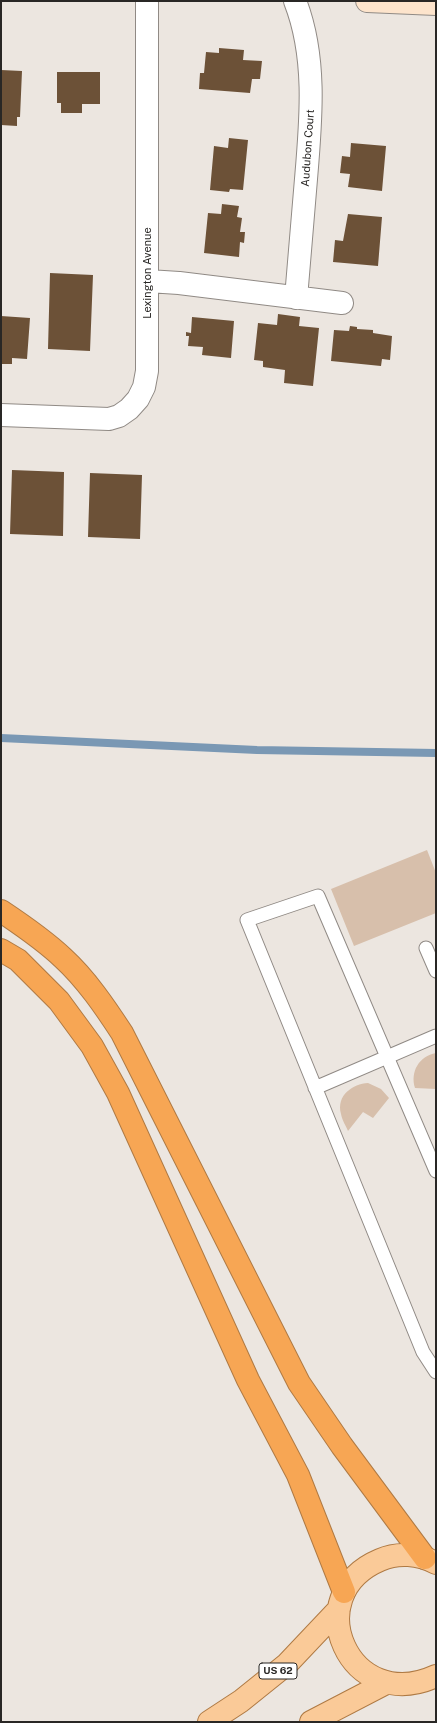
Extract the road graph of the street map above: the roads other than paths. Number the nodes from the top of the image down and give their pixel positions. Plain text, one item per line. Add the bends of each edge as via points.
1 (147, 1) edge
2 (295, 1) edge
3 (367, 1) edge
4 (436, 4) edge
5 (148, 281) junction
6 (296, 298) junction
7 (342, 304) dead end
8 (1, 415) edge
9 (1, 911) edge
10 (426, 948) dead end
11 (1, 950) edge
12 (436, 972) edge
13 (436, 1036) edge
14 (387, 1057) junction
15 (316, 1088) junction
16 (436, 1171) edge
17 (436, 1372) edge
18 (430, 1560) edge
19 (342, 1600) junction
20 (436, 1676) edge
21 (386, 1683) junction
22 (209, 1722) edge
23 (311, 1722) edge

1 - 5 street, Lexington Avenue
2 - 6 street, Audubon Court via 303,21 310,71 312,112
3 - 4 street
5 - 6 street via 179,282
5 - 8 street, Lexington Avenue via 147,371 144,387 129,409 109,419
6 - 7 street
9 - 18 highway via 63,958 99,999 122,1033 299,1383 342,1446
10 - 12 lane
11 - 19 highway via 18,960 59,1001 92,1046 118,1093 248,1380 298,1475
13 - 14 lane
14 - 15 lane
14 - 15 lane via 318,896 247,920
14 - 16 lane
15 - 17 lane via 423,1352
18 - 19 main road via 406,1554 387,1557 369,1564 355,1576
19 - 21 main road via 338,1628 344,1646 354,1663 369,1675
19 - 22 main road, US 62 via 288,1664 241,1701
20 - 21 main road via 404,1685
21 - 23 main road

